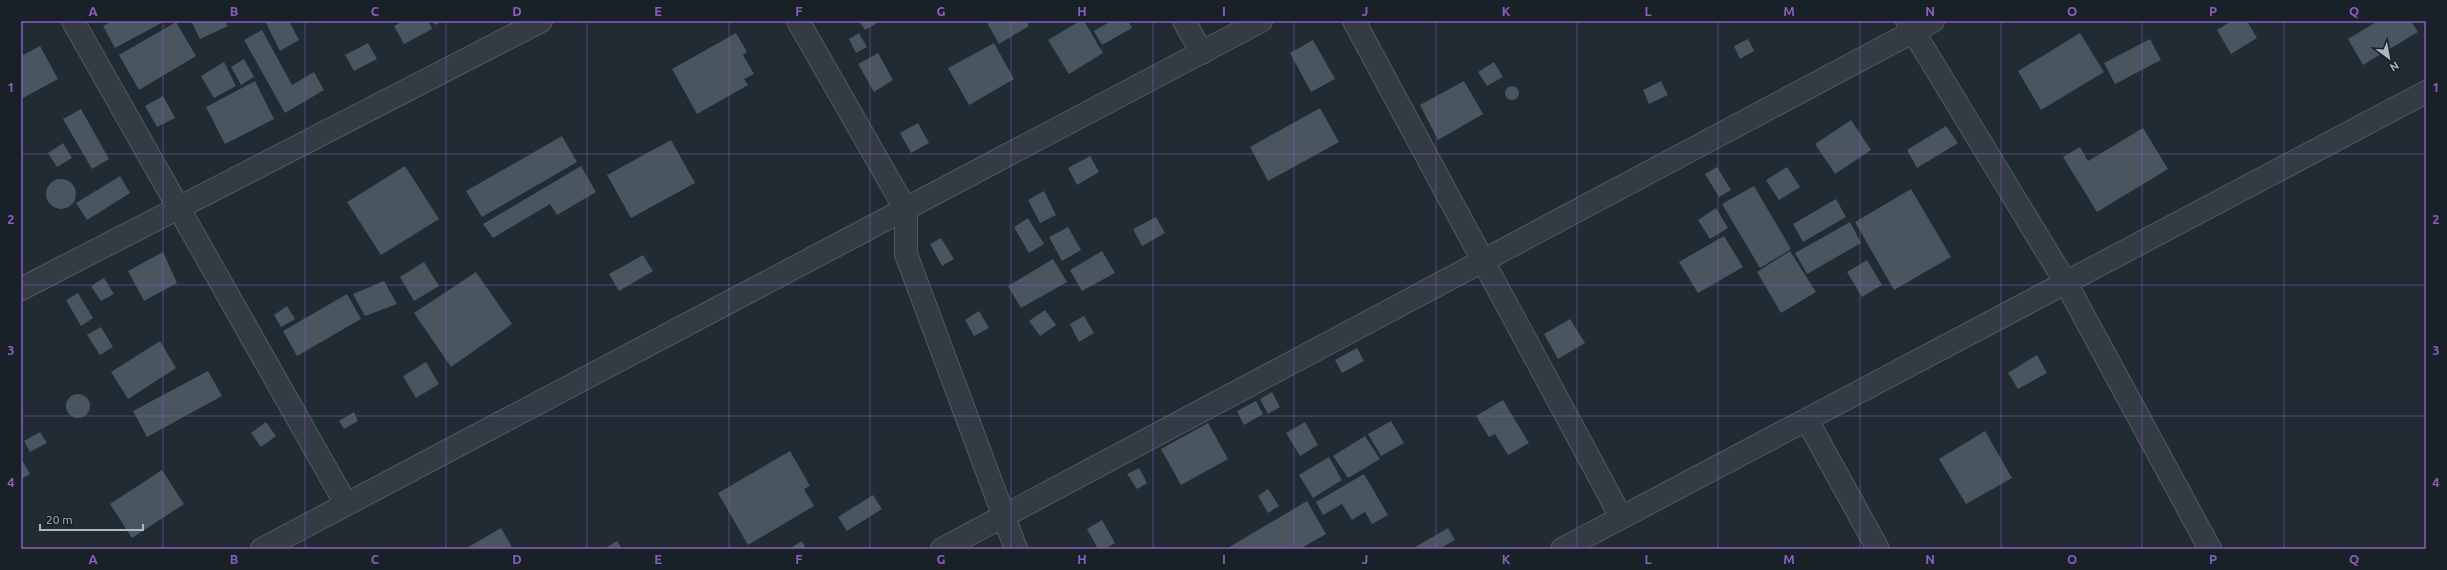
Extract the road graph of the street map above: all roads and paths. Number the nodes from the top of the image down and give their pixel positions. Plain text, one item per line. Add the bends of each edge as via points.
1 (73, 21) edge
2 (541, 21) edge
3 (798, 21) edge
4 (1184, 21) edge
5 (1261, 21) edge
6 (1354, 21) edge
7 (1933, 21) edge
8 (1911, 27) edge
9 (1202, 53) junction
10 (2426, 92) edge
11 (180, 209) junction
12 (906, 210) junction
13 (1483, 261) junction
14 (2066, 282) junction
15 (21, 289) edge
16 (1807, 420) junction
17 (346, 504) junction
18 (1004, 516) junction
19 (1622, 517) junction
20 (262, 549) edge
21 (942, 549) edge
22 (1016, 549) edge
23 (1562, 549) edge
24 (1878, 549) edge
25 (2210, 549) edge

1 - 11 street
2 - 11 street
3 - 12 street
4 - 9 street
5 - 9 street
6 - 13 street
7 - 8 street
8 - 13 street
8 - 14 street
9 - 12 street
10 - 14 street
11 - 15 street
11 - 17 street
12 - 17 street
12 - 18 street via 906,254
13 - 18 street
13 - 19 street
14 - 16 street
14 - 25 street
16 - 19 street
16 - 24 street
17 - 20 street
18 - 21 street
18 - 22 street
19 - 23 street

